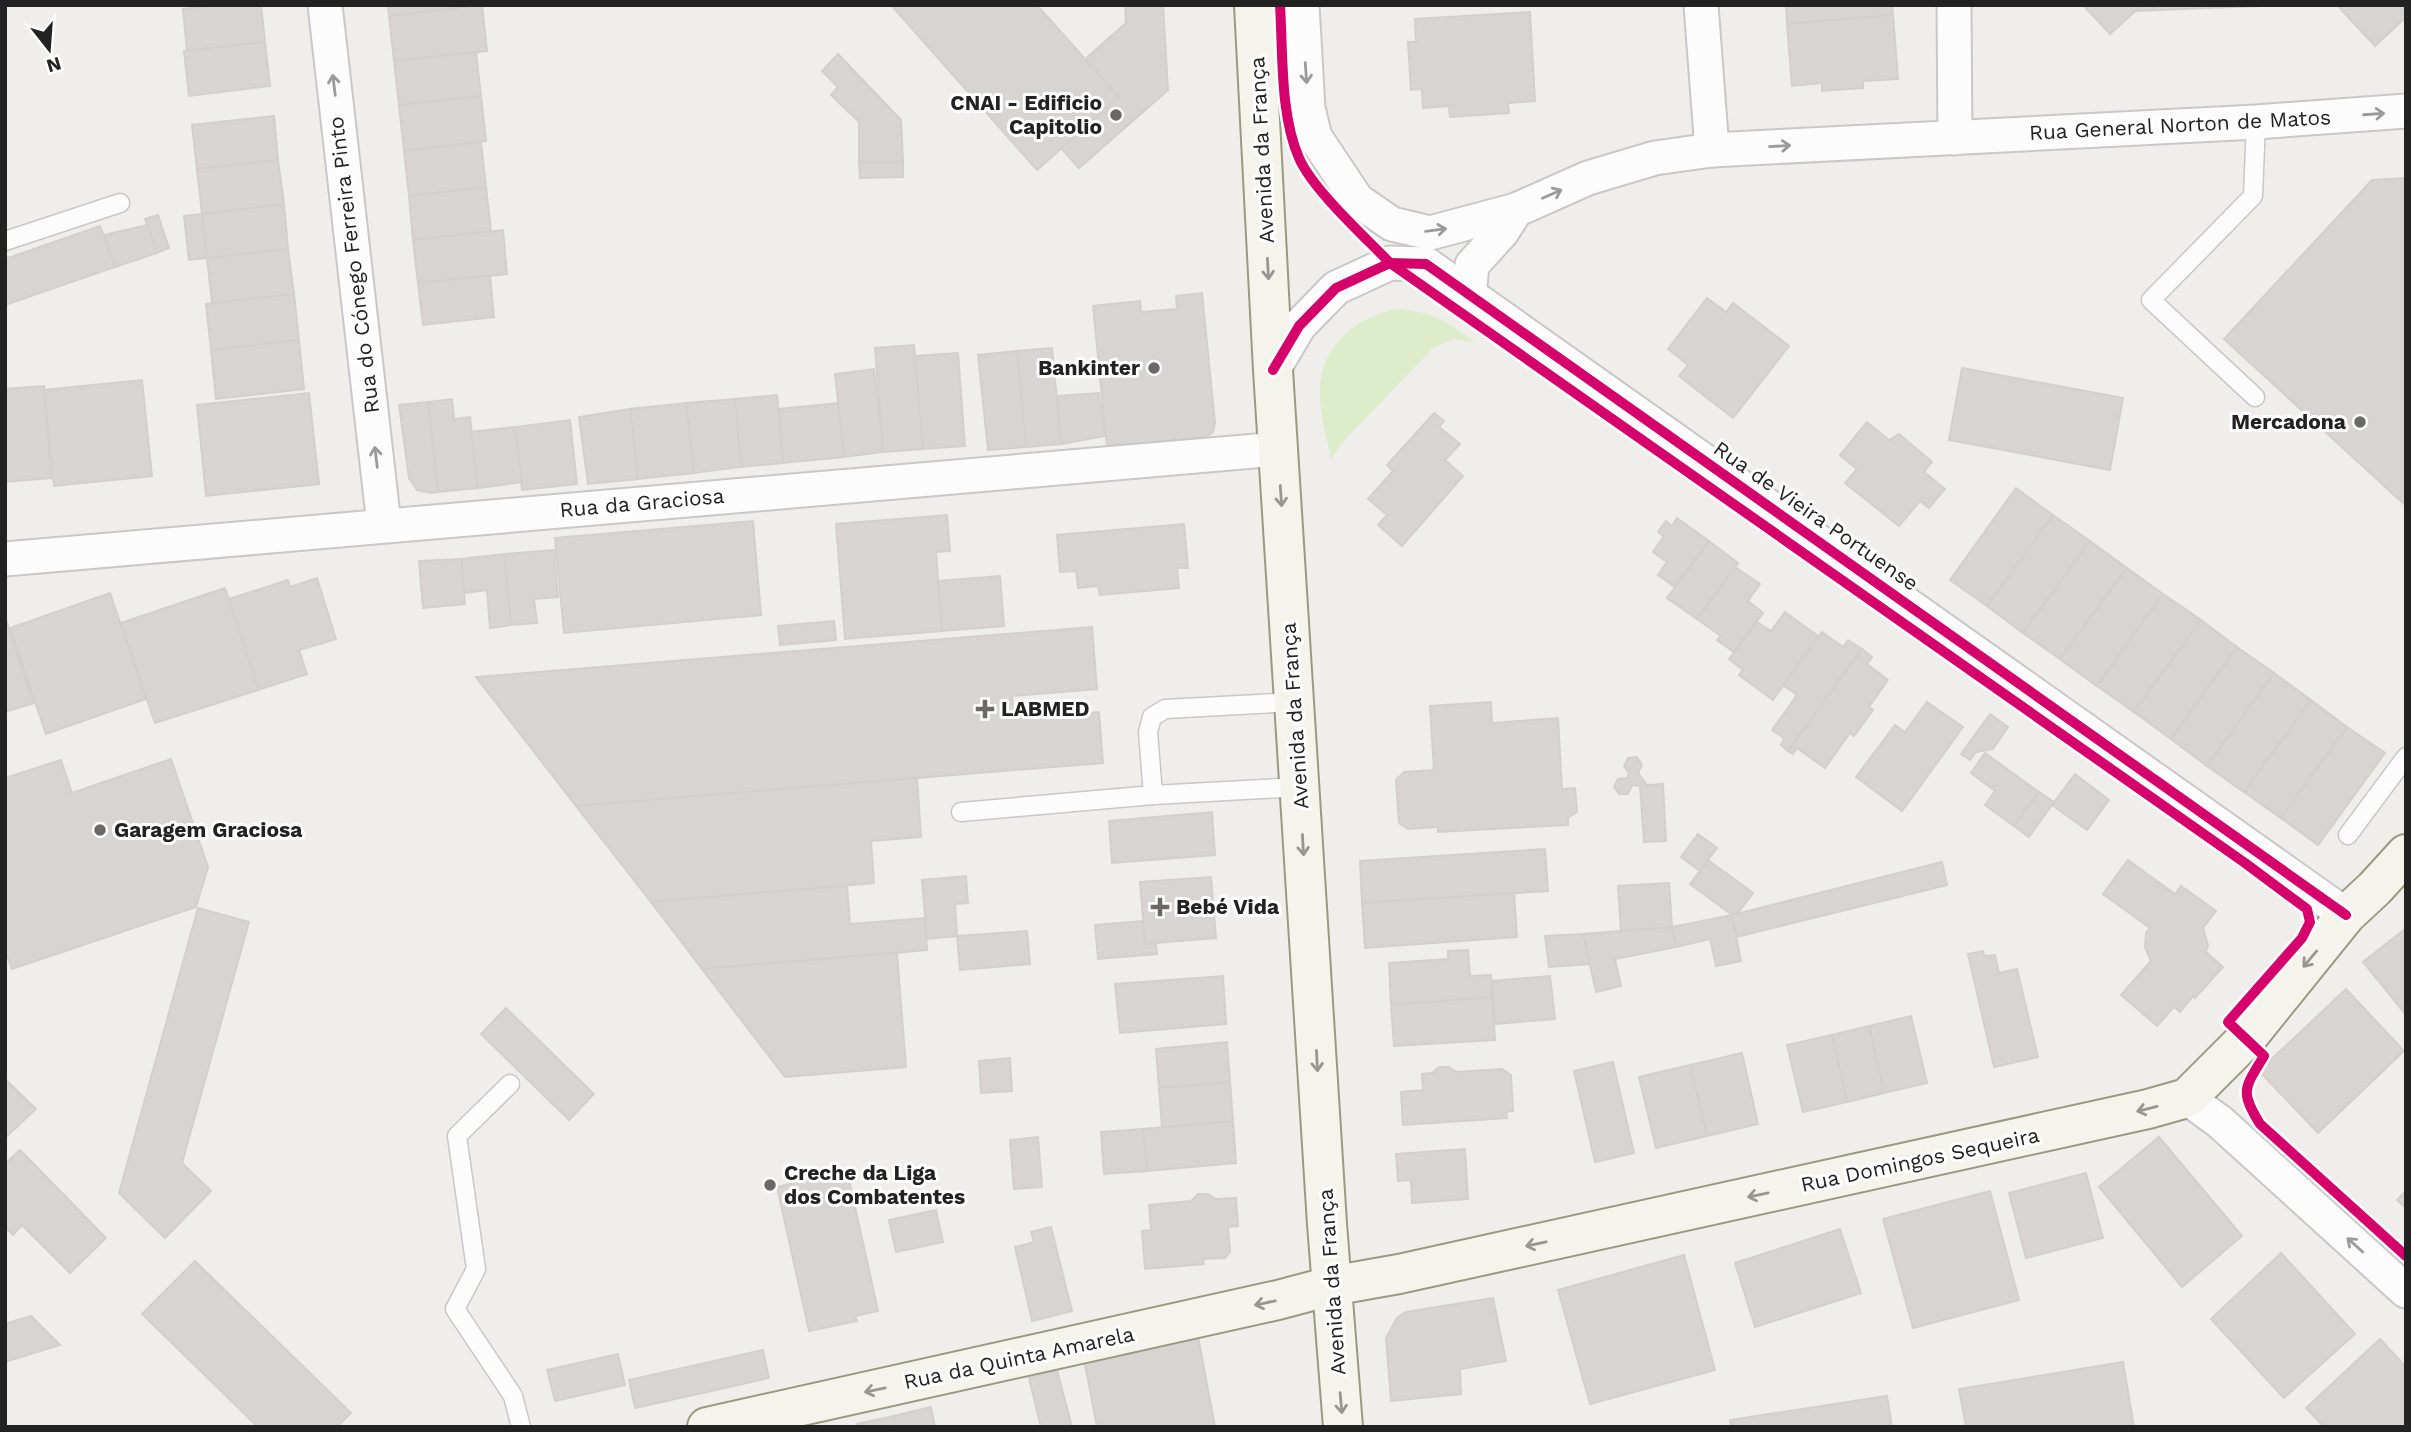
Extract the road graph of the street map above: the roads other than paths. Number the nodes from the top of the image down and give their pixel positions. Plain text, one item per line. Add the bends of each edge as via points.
1 (325, 5) edge
2 (1254, 5) edge
3 (1302, 5) edge
4 (1701, 5) edge
5 (1954, 5) edge
6 (2406, 111) edge
7 (2256, 122) junction
8 (1955, 138) junction
9 (1712, 150) junction
10 (120, 203) dead end
11 (1516, 210) junction
12 (5, 241) edge
13 (1469, 296) junction
14 (1273, 370) junction
15 (2255, 397) dead end
16 (1279, 449) junction
17 (384, 525) junction
18 (5, 559) edge
19 (1294, 702) junction
20 (2406, 757) edge
21 (1300, 787) junction
22 (1153, 795) junction
23 (961, 812) dead end
24 (2348, 835) dead end
25 (2406, 854) edge
26 (2346, 915) junction
27 (510, 1084) dead end
28 (2187, 1098) junction
29 (1331, 1286) junction
30 (2406, 1291) edge
31 (521, 1427) edge
32 (707, 1427) edge
33 (1343, 1427) edge

17 -> 1 street, Rua do Cónego Ferreira Pinto
2 -> 14 main road, Avenida da França
3 -> 11 street, Rua General Norton de Matos via 1308,108 1315,137 1357,200 1392,224 1430,233
4 - 9 street
5 - 8 street
7 -> 6 street, Rua General Norton de Matos
7 - 8 street, Rua General Norton de Matos
7 - 15 lane via 2253,196 2151,299
9 -> 8 street, Rua General Norton de Matos
11 -> 9 street, Rua General Norton de Matos via 1588,178 1655,158
10 - 12 lane
11 - 13 street via 1472,265
13 - 14 street, Rua de Vieira Portuense via 1426,264 1390,263 1336,288 1299,326
13 - 26 street, Rua de Vieira Portuense
14 - 16 main road, Avenida da França
16 - 17 street, Rua da Graciosa
16 -> 19 main road, Avenida da França
17 - 18 street, Rua da Graciosa
19 - 21 main road, Avenida da França
19 - 22 lane via 1164,709 1152,717 1148,732
20 - 24 lane
21 - 22 lane
21 -> 29 main road, Avenida da França
22 - 23 lane
25 - 26 main road
26 -> 28 main road via 2246,1039
27 - 31 lane via 457,1136 476,1269 455,1309 513,1396
28 -> 29 main road, Rua Domingos Sequeira via 1413,1272
30 -> 28 street via 2220,1122
29 -> 32 main road, Rua da Quinta Amarela
29 -> 33 main road, Avenida da França

